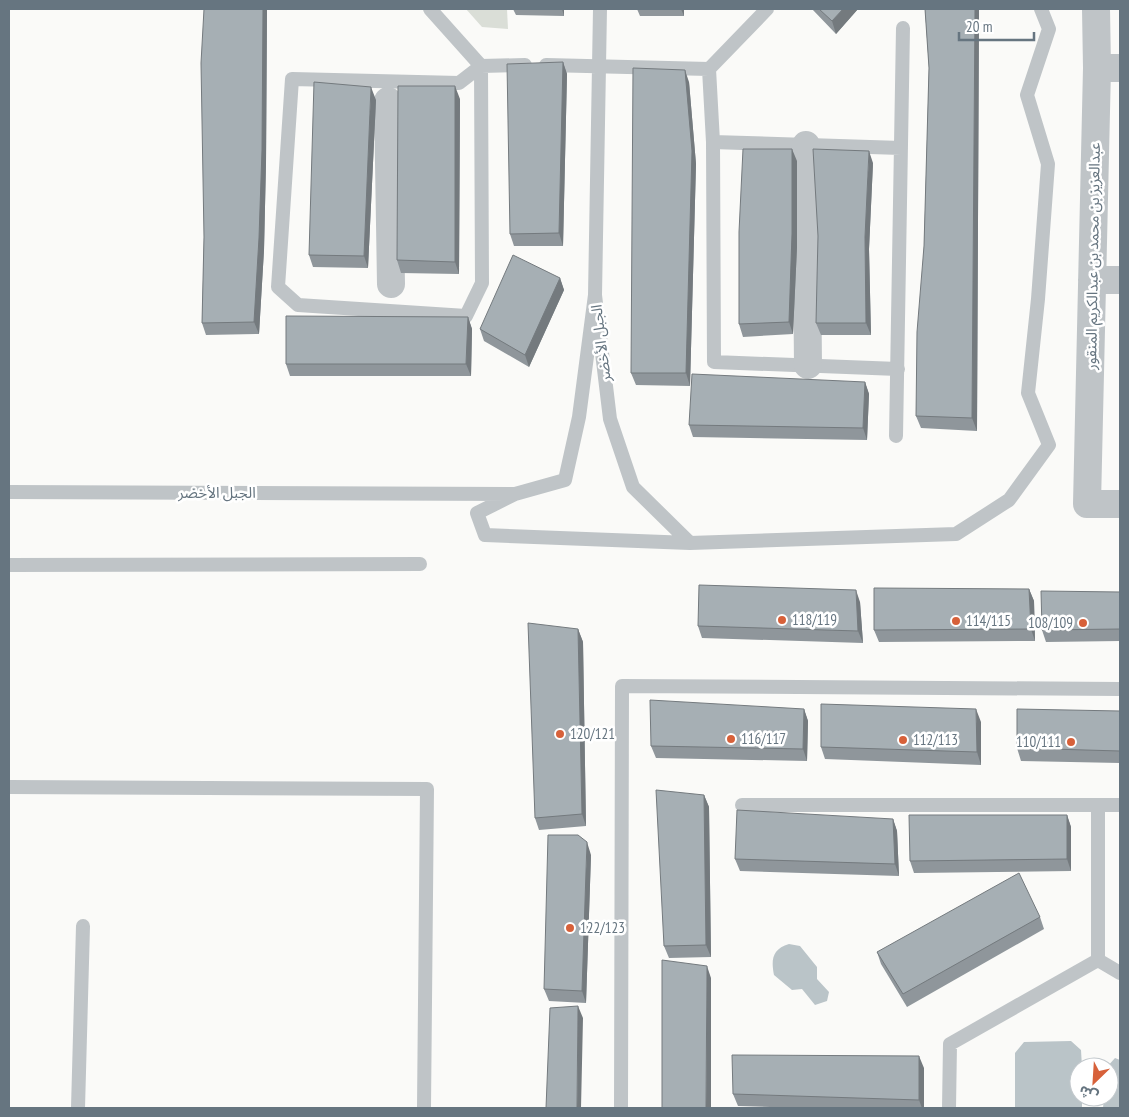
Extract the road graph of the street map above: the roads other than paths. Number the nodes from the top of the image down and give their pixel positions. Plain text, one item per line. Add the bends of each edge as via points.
1 (430, 9) edge
2 (600, 9) edge
3 (767, 9) edge
4 (1041, 9) edge
5 (1096, 9) edge
6 (903, 28) dead end
7 (598, 65) junction
8 (481, 66) junction
9 (1109, 68) edge
10 (709, 69) junction
11 (388, 101) dead end
12 (713, 142) junction
13 (806, 145) junction
14 (902, 148) junction
15 (1092, 280) junction
16 (1120, 280) edge
17 (391, 284) dead end
18 (595, 295) junction
19 (808, 365) junction
20 (898, 369) junction
21 (896, 436) dead end
22 (9, 492) edge
23 (515, 494) junction
24 (1120, 504) edge
25 (690, 543) junction
26 (420, 564) dead end
27 (9, 565) edge
28 (1120, 688) edge
29 (9, 787) edge
30 (742, 804) dead end
31 (1098, 805) junction
32 (1120, 805) edge
33 (83, 926) dead end
34 (1098, 960) junction
35 (1120, 973) edge
36 (78, 1108) edge
37 (424, 1108) edge
38 (621, 1108) edge
39 (949, 1108) edge

1 - 8 lane
2 - 7 lane
3 - 10 lane
4 - 25 lane, الجبل الأخضر via 1049,29 1027,95 1048,164 1028,392 1049,445 1009,500 956,534
5 - 9 street, عبدالعزيز بن محمد بن عبدالكريم المنقور
6 - 14 lane
7 - 8 lane
7 - 10 lane
7 - 18 lane
8 - 8 lane via 482,283 466,316 298,305 278,287 292,79 459,83
9 - 15 street, عبدالعزيز بن محمد بن عبدالكريم المنقور
10 - 12 lane
11 - 17 street
12 - 13 lane
12 - 19 lane via 714,362
13 - 14 lane
13 - 19 street
14 - 20 lane
15 - 16 street
15 - 24 street, عبدالعزيز بن محمد بن عبدالكريم المنقور via 1087,504
18 - 23 lane, الجبل الأخضر via 579,417 565,480
18 - 25 lane, الجبل الأخضر via 610,419 633,487
19 - 20 lane
20 - 21 lane
22 - 23 lane, الجبل الأخضر
23 - 25 lane, الجبل الأخضر via 477,513 485,535
26 - 27 lane
28 - 38 lane via 622,686
29 - 37 lane via 427,789
30 - 31 lane
31 - 32 lane
31 - 34 lane
33 - 36 lane
34 - 35 lane
34 - 39 lane via 950,1044

